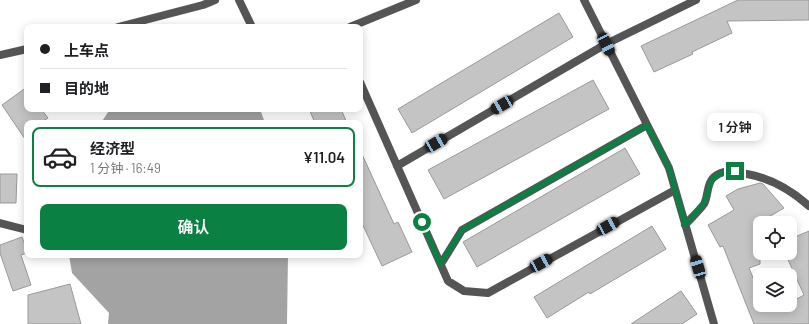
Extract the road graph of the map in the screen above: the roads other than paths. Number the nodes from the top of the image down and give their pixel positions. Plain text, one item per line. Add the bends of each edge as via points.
1 (215, 0) edge
2 (239, 0) edge
3 (416, 0) edge
4 (584, 0) edge
5 (696, 0) edge
6 (130, 24) edge
7 (251, 24) edge
8 (357, 24) edge
9 (606, 44) junction
10 (24, 50) edge
11 (0, 55) edge
12 (363, 89) edge
13 (647, 125) junction
14 (397, 166) junction
15 (675, 190) junction
16 (809, 206) edge
17 (0, 222) edge
18 (685, 225) junction
19 (24, 229) edge
20 (440, 264) junction
21 (714, 324) edge

1 - 6 street
2 - 7 street
3 - 8 street
4 - 9 street
5 - 9 street
9 - 13 street
9 - 14 street
10 - 11 street
12 - 14 street
13 - 15 street via 669,168
13 - 20 street via 462,230
14 - 20 street
15 - 18 street
15 - 20 street via 488,293 464,291 448,281
16 - 18 street via 788,191 760,177 728,171 712,179 704,203
17 - 19 street
18 - 21 street

